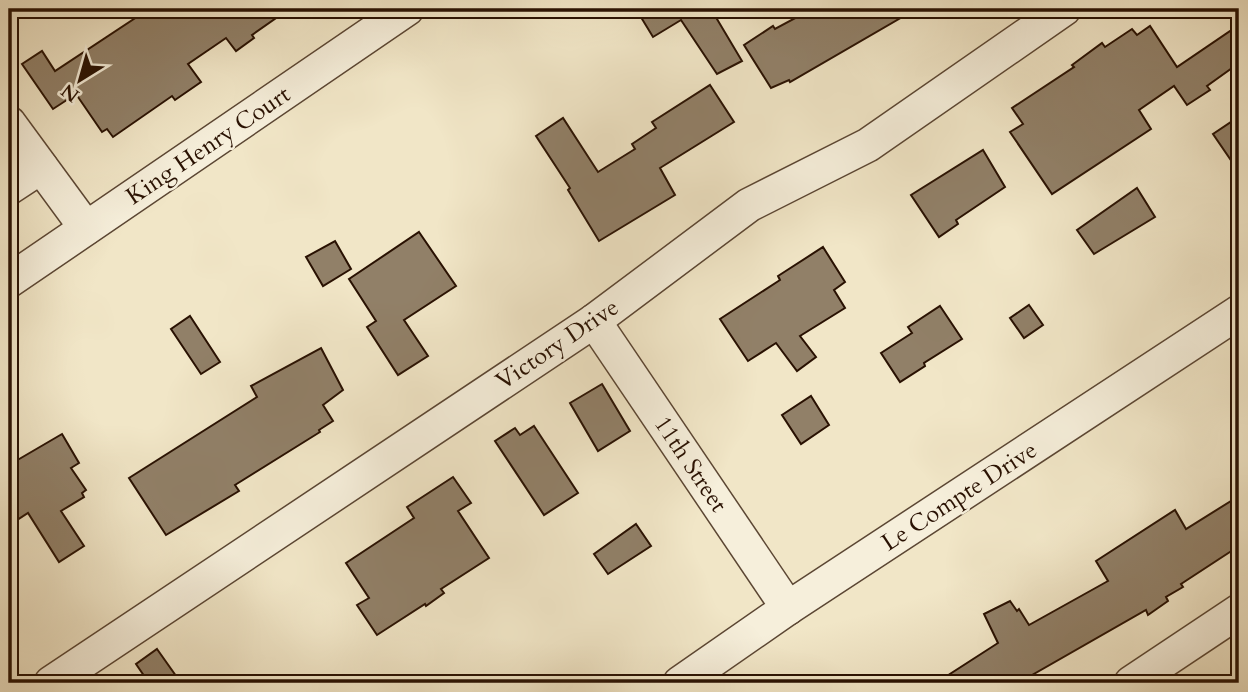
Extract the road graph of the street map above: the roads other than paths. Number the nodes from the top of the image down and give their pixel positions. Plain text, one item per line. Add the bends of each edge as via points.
1 (407, 9) edge
2 (1064, 9) edge
3 (9, 123) edge
4 (41, 166) junction
5 (9, 188) edge
6 (86, 228) junction
7 (9, 281) edge
8 (1239, 312) edge
9 (594, 321) junction
10 (788, 608) junction
11 (1239, 611) edge
12 (51, 683) edge
13 (680, 683) edge
14 (1131, 683) edge

1 - 6 street, King Henry Court
2 - 9 street, Victory Drive via 869,145 749,205
3 - 4 street
4 - 5 street
4 - 6 street
6 - 7 street, King Henry Court
8 - 10 street, Le Compte Drive
9 - 10 street, 11th Street
9 - 12 street, Victory Drive
10 - 13 street, Le Compte Drive
11 - 14 street

